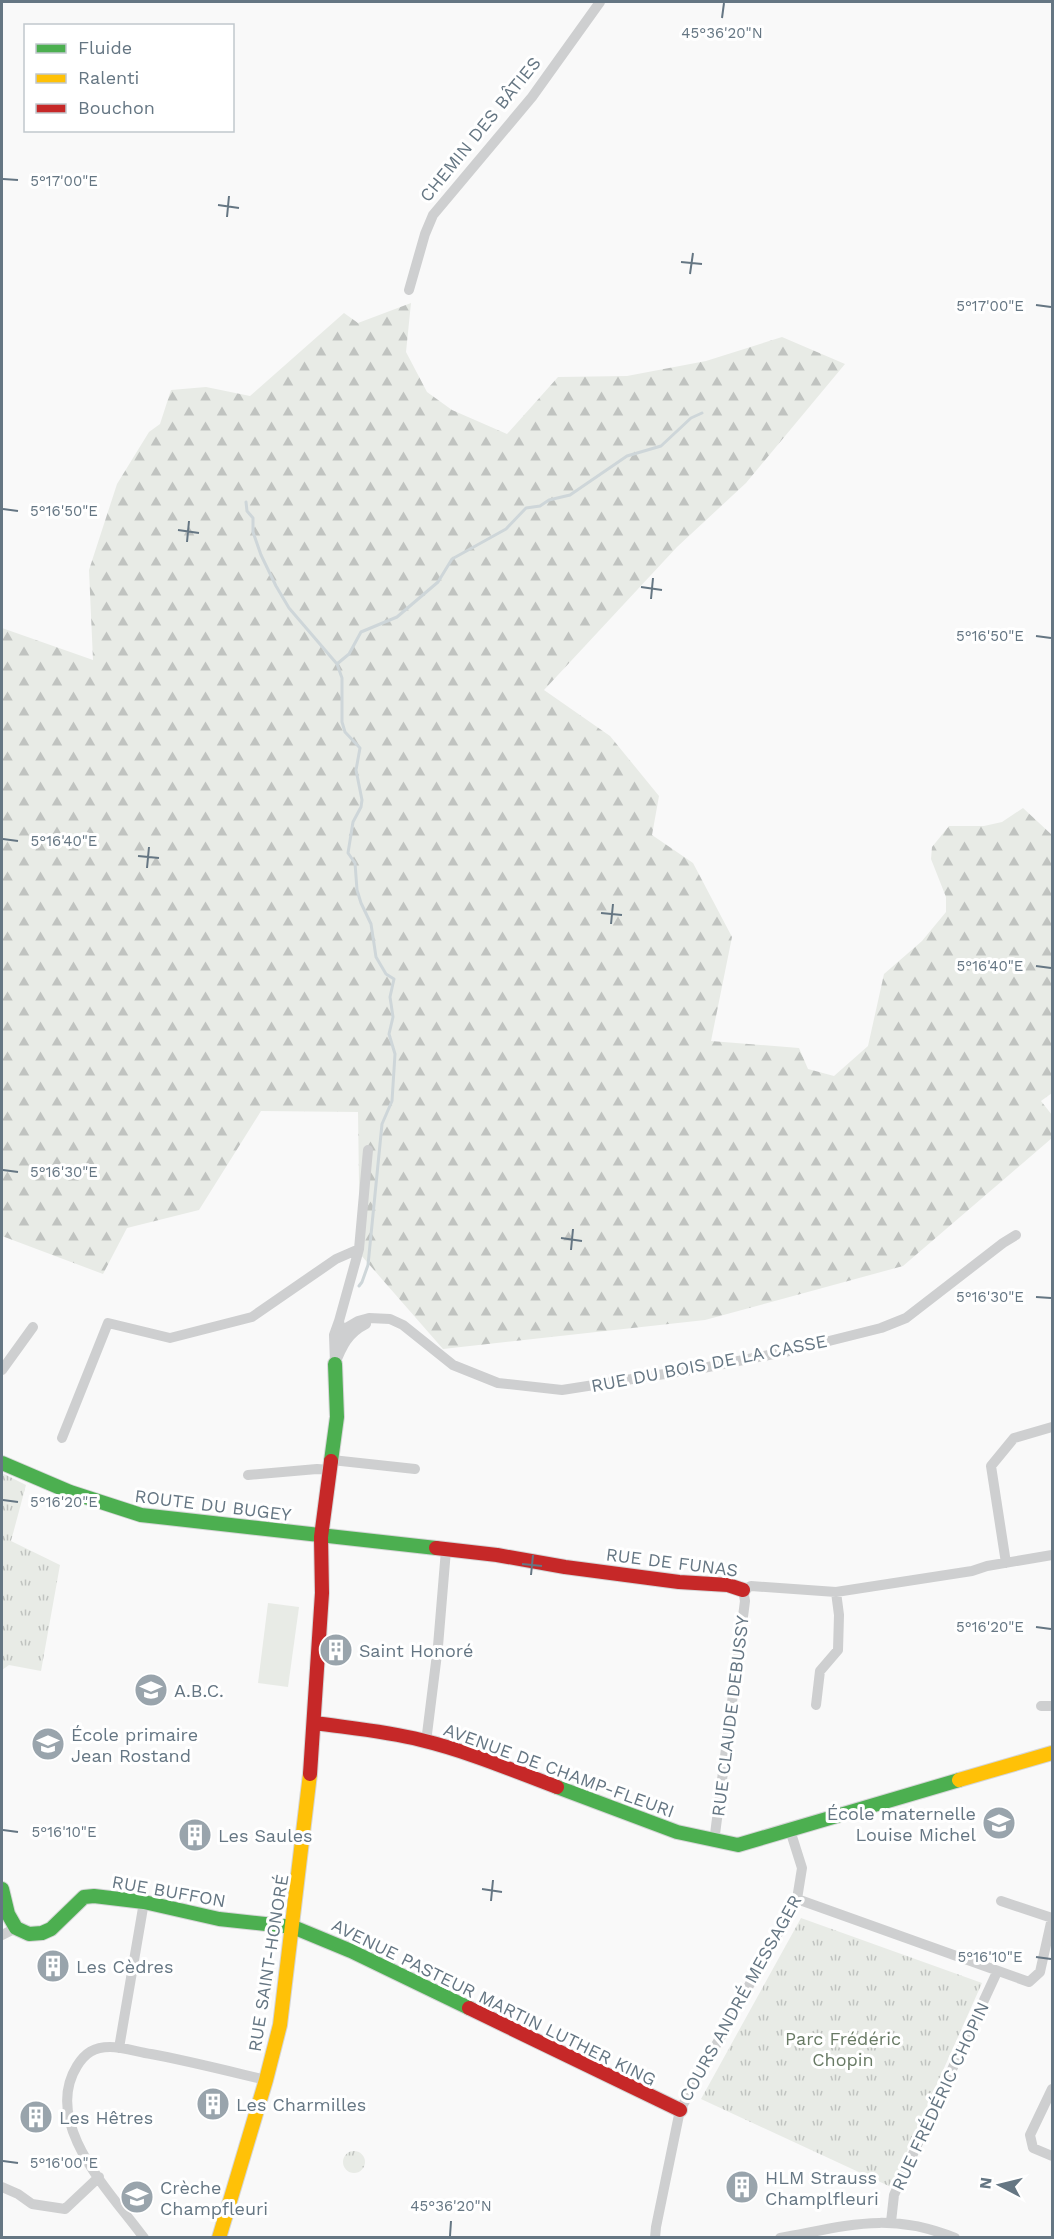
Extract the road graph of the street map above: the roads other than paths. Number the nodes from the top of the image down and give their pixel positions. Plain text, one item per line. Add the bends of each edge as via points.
1 (600, 2) edge
2 (409, 290) dead end
3 (368, 1150) dead end
4 (1016, 1235) dead end
5 (359, 1249) junction
6 (390, 1319) junction
7 (33, 1327) dead end
8 (338, 1329) junction
9 (343, 1343) junction
10 (335, 1364) junction
11 (2, 1370) edge
12 (1053, 1427) edge
13 (62, 1438) dead end
14 (2, 1463) edge
15 (331, 1465) junction
16 (416, 1470) dead end
17 (248, 1475) dead end
18 (321, 1537) junction
19 (446, 1550) junction
20 (1053, 1555) edge
21 (1006, 1563) junction
22 (743, 1590) junction
23 (836, 1592) junction
24 (816, 1705) dead end
25 (315, 1723) junction
26 (426, 1742) junction
27 (1053, 1753) edge
28 (790, 1830) junction
29 (714, 1842) junction
30 (2, 1889) edge
31 (798, 1899) junction
32 (1001, 1900) dead end
33 (144, 1902) junction
34 (1053, 1918) edge
35 (16, 1928) junction
36 (293, 1928) junction
37 (1051, 1933) edge
38 (2, 1935) edge
39 (997, 1972) junction
40 (119, 2048) junction
41 (267, 2080) junction
42 (1053, 2089) edge
43 (680, 2110) junction
44 (1053, 2156) edge
45 (99, 2177) junction
46 (2, 2187) edge
47 (891, 2222) junction
48 (144, 2238) edge
49 (219, 2238) edge
50 (656, 2238) edge
51 (780, 2238) edge
52 (955, 2238) edge

1 - 2 street, CHEMIN DES BÂTIES via 532,97 433,215
3 - 5 street
4 - 6 street, RUE DU BOIS DE LA CASSE via 906,1318 881,1328 725,1364 562,1389 498,1383 453,1365
5 - 8 street
5 - 13 street via 336,1259 252,1317 170,1338 108,1323
6 - 8 street via 369,1318
6 - 9 street via 364,1325
7 - 11 street
8 - 9 street
8 - 10 street
9 - 10 street
10 - 15 street via 337,1417
12 - 21 street via 1014,1438 991,1466
14 - 18 street, ROUTE DU BUGEY via 110,1508
15 - 16 street
15 - 17 street
15 - 18 street
18 - 19 street, RUE DE FUNAS
18 - 25 street, RUE SAINT-HONORÉ
19 - 22 street, RUE DE FUNAS
19 - 26 street
20 - 21 street, RUE DE FUNAS
21 - 23 street, RUE DE FUNAS
22 - 23 street, RUE DE FUNAS via 751,1586
22 - 29 street, RUE CLAUDE DEBUSSY via 745,1601
23 - 24 street via 838,1650 820,1671
25 - 26 street, AVENUE DE CHAMP-FLEURI
25 - 36 street, RUE SAINT-HONORÉ
26 - 29 street, AVENUE DE CHAMP-FLEURI
27 - 28 street, AVENUE DE CHAMP-FLEURI
28 - 29 street, AVENUE DE CHAMP-FLEURI via 738,1845
28 - 31 street, COURS ANDRÉ MESSAGER via 802,1868
30 - 35 street
31 - 39 street
31 - 43 street, COURS ANDRÉ MESSAGER
32 - 34 street
33 - 35 street, RUE BUFFON via 84,1897 51,1929 29,1934
33 - 36 street, RUE BUFFON via 219,1919
33 - 40 street
34 - 37 street
35 - 38 street
36 - 41 street, RUE SAINT-HONORÉ via 280,2025
36 - 43 street, AVENUE PASTEUR MARTIN LUTHER KING via 351,1951
37 - 39 street via 1040,1972 1029,1982
39 - 47 street, RUE FRÉDÉRIC CHOPIN via 894,2195
40 - 41 street
40 - 45 street via 94,2049 84,2056 69,2086 67,2108 73,2134
41 - 49 street, RUE SAINT-HONORÉ
42 - 44 street via 1030,2135 1033,2148
43 - 50 street, COURS ANDRÉ MESSAGER
45 - 46 street via 65,2209 32,2204
45 - 48 street
47 - 51 street via 867,2222
47 - 52 street

